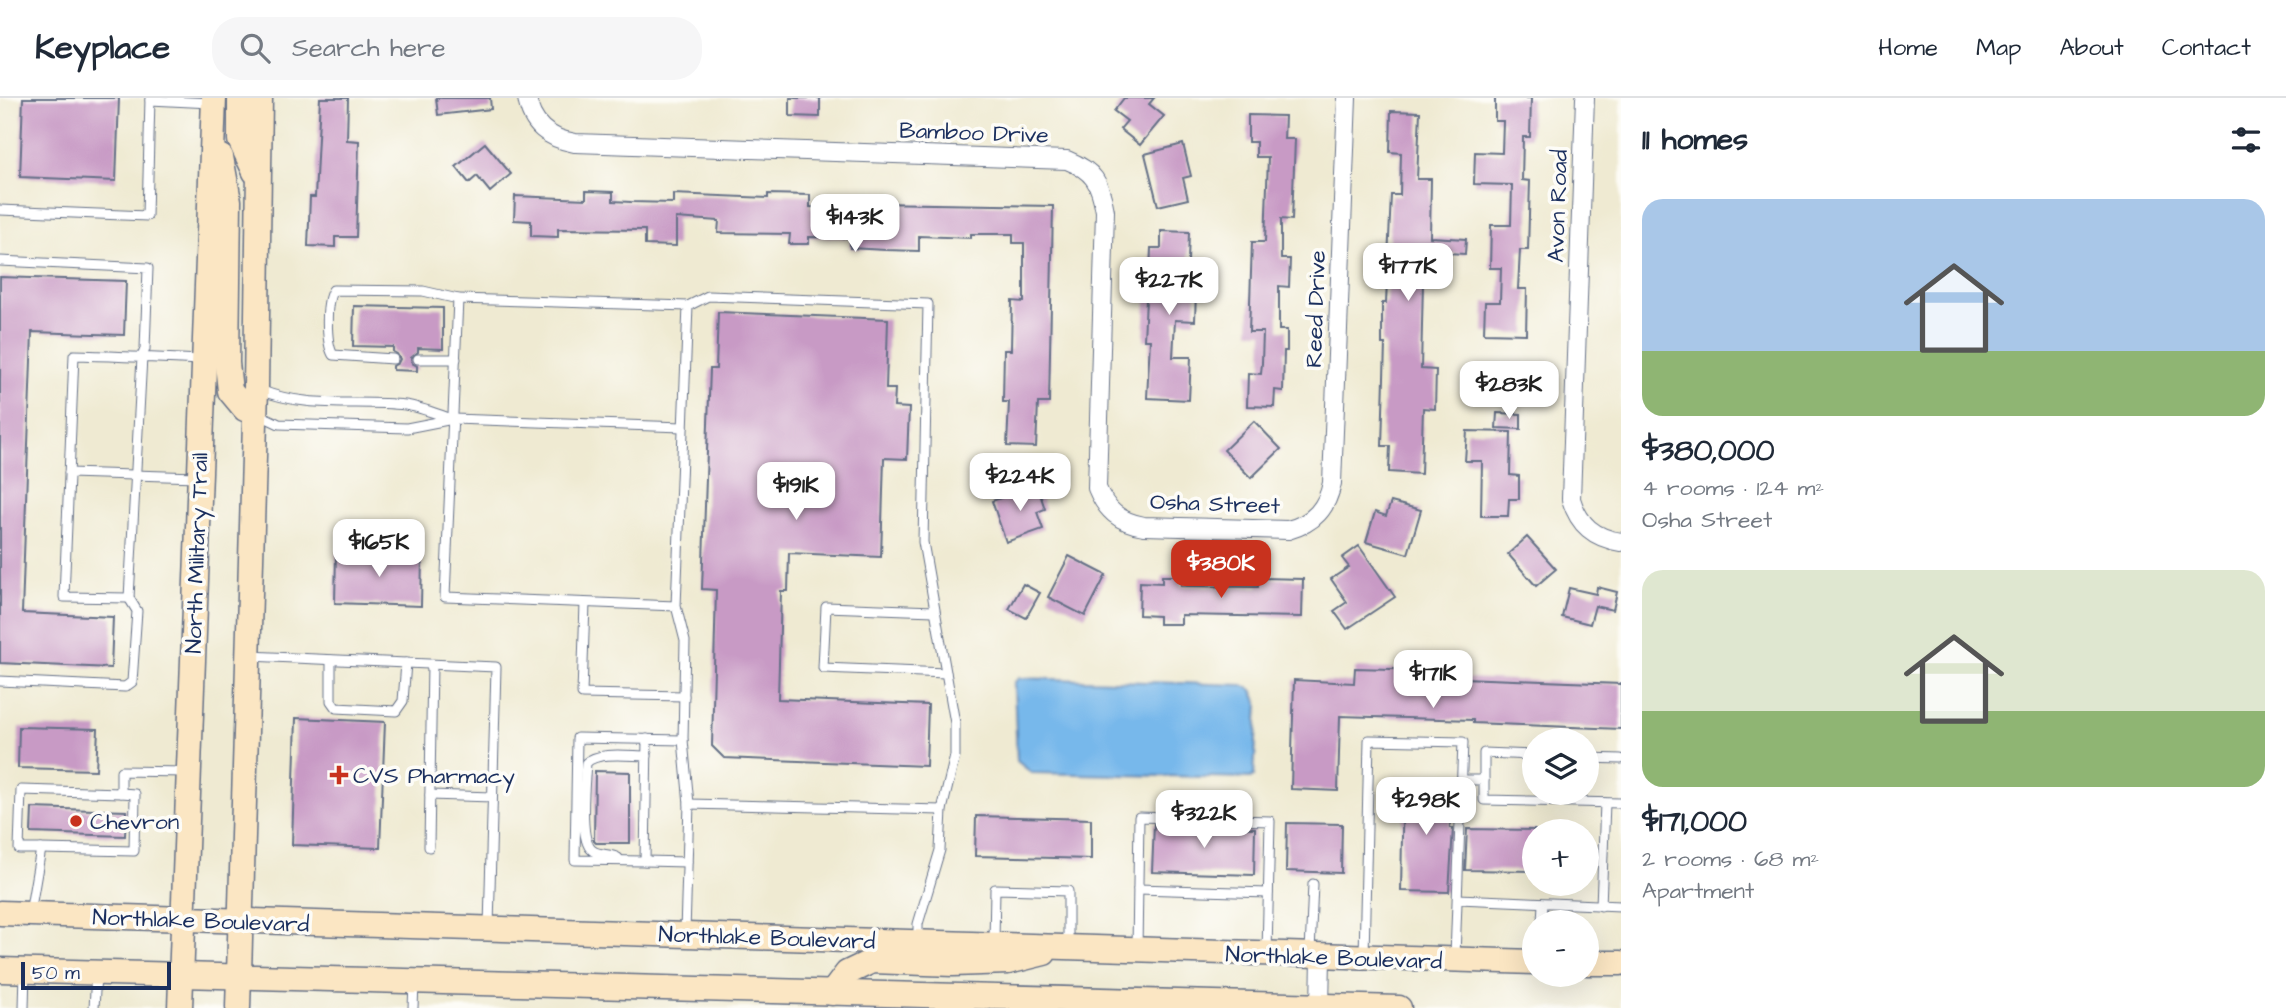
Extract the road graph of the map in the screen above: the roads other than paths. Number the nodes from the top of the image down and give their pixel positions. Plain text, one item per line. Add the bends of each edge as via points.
1 (240, 98) edge
2 (260, 98) edge
3 (527, 98) edge
4 (1347, 98) edge
5 (1585, 98) edge
6 (150, 99) edge
7 (213, 109) edge
8 (258, 179) junction
9 (0, 209) edge
10 (0, 261) edge
11 (458, 299) junction
12 (688, 306) junction
13 (142, 357) junction
14 (393, 359) dead end
15 (418, 359) dead end
16 (456, 359) junction
17 (204, 360) junction
18 (256, 401) junction
19 (453, 419) junction
20 (683, 427) junction
21 (69, 473) junction
22 (136, 475) junction
23 (199, 477) junction
24 (1112, 513) joint
25 (1316, 518) joint
26 (1621, 542) edge
27 (130, 598) junction
28 (585, 603) junction
29 (676, 606) junction
30 (934, 611) junction
31 (249, 656) junction
32 (331, 660) junction
33 (406, 663) junction
34 (432, 664) junction
35 (946, 673) junction
36 (0, 681) edge
37 (684, 696) junction
38 (647, 739) junction
39 (683, 740) junction
40 (1522, 755) edge
41 (647, 757) junction
42 (1599, 758) edge
43 (1621, 759) edge
44 (188, 772) junction
45 (1463, 780) junction
46 (1484, 780) junction
47 (121, 793) junction
48 (430, 795) junction
49 (492, 797) junction
50 (1605, 803) junction
51 (1621, 803) edge
52 (689, 804) junction
53 (942, 810) junction
54 (429, 847) dead end
55 (41, 849) junction
56 (621, 861) junction
57 (645, 861) junction
58 (687, 862) junction
59 (1313, 884) dead end
60 (1138, 889) junction
61 (1268, 893) junction
62 (1458, 899) junction
63 (1542, 904) junction
64 (1601, 906) junction
65 (1621, 906) edge
66 (1542, 910) edge
67 (0, 913) edge
68 (30, 915) junction
69 (182, 917) junction
70 (240, 921) junction
71 (489, 929) junction
72 (685, 935) junction
73 (918, 942) junction
74 (994, 944) junction
75 (1068, 946) junction
76 (1137, 949) junction
77 (1267, 954) junction
78 (1316, 956) junction
79 (1364, 958) junction
80 (1455, 961) junction
81 (1522, 962) edge
82 (1599, 962) edge
83 (1621, 963) edge
84 (0, 970) edge
85 (25, 970) junction
86 (96, 972) junction
87 (181, 974) junction
88 (239, 978) junction
89 (414, 983) junction
90 (832, 997) junction
91 (1031, 1003) edge
92 (1080, 1004) edge
93 (1211, 1005) edge
94 (1320, 1007) edge
95 (24, 1008) edge
96 (94, 1008) edge
97 (180, 1008) edge
98 (239, 1008) edge
99 (413, 1008) edge
100 (1399, 1008) edge

1 - 8 main road via 240,140
2 - 8 main road
3 - 24 street, Bamboo Drive via 535,122 547,134 575,143 1067,160 1081,166 1101,188 1105,211 1097,488
4 - 25 street, Reed Drive via 1332,482 1329,498
5 - 26 street, Avon Road via 1570,499 1584,526 1600,537
6 - 7 lane
6 - 9 lane via 147,216
7 - 17 main road, North Military Trail
7 - 18 main road via 229,201 230,391 245,408
8 - 18 main road
10 - 13 lane via 148,268
11 - 12 lane
11 - 14 lane via 423,291 333,290 328,298 333,355
11 - 16 lane
12 - 20 lane
12 - 30 lane via 708,296 928,304 923,542
13 - 17 lane
13 - 21 lane via 74,355
13 - 22 lane
15 - 16 lane
16 - 19 lane
17 - 23 main road, North Military Trail
18 - 19 lane via 277,397 407,405
18 - 19 lane via 279,424 407,428
18 - 31 main road
19 - 20 lane
19 - 28 lane via 445,597
20 - 29 lane
21 - 22 lane
21 - 27 lane via 64,597
22 - 23 lane
22 - 27 lane
23 - 44 main road, North Military Trail
24 - 25 street, Osha Street via 1144,526 1288,530
27 - 36 lane via 138,611 132,682 125,687
28 - 29 lane
28 - 37 lane via 582,694
29 - 37 lane via 685,641
30 - 35 lane
30 - 35 lane via 826,607 823,668
31 - 32 lane
31 - 70 main road
32 - 33 lane
32 - 33 lane via 331,701 336,708 396,711 403,701
33 - 34 lane
34 - 48 lane
34 - 49 lane via 496,667
35 - 53 lane via 955,723 955,756
37 - 39 lane
38 - 39 lane
38 - 41 lane
38 - 56 lane via 577,738 575,860
39 - 52 lane
40 - 46 lane via 1484,754
41 - 56 lane via 603,757 586,763 584,830 589,848
41 - 57 lane
42 - 43 lane
44 - 47 lane via 121,771
44 - 69 main road, North Military Trail
45 - 46 lane
45 - 62 lane
45 - 79 lane via 1463,742 1368,740
46 - 50 lane via 1484,800
47 - 55 lane via 135,794 134,851
47 - 55 lane via 21,790 19,849
48 - 49 lane
48 - 54 lane
49 - 71 lane
50 - 51 lane
50 - 64 lane
52 - 53 lane
52 - 58 lane
53 - 73 lane via 940,850 918,925
55 - 68 lane
56 - 57 lane
57 - 58 lane
58 - 72 lane
59 - 78 lane
60 - 61 lane
60 - 61 lane via 1139,817 1270,821
60 - 76 lane
61 - 77 lane
62 - 63 lane
62 - 80 lane
63 - 64 lane
63 - 66 lane
64 - 65 lane
67 - 68 main road, Northlake Boulevard
68 - 69 main road, Northlake Boulevard
69 - 70 main road, Northlake Boulevard
69 - 87 main road, North Military Trail
70 - 71 main road, Northlake Boulevard
70 - 88 main road
71 - 72 main road, Northlake Boulevard
72 - 73 main road, Northlake Boulevard
73 - 74 main road, Northlake Boulevard
74 - 75 main road, Northlake Boulevard
74 - 75 lane via 995,889 1068,891
75 - 76 main road, Northlake Boulevard
75 - 90 main road via 1008,962 873,961 846,973
76 - 77 main road, Northlake Boulevard
77 - 78 main road, Northlake Boulevard
78 - 79 main road, Northlake Boulevard
78 - 94 street
79 - 80 main road, Northlake Boulevard
80 - 81 main road, Northlake Boulevard
82 - 83 main road
84 - 85 main road
85 - 86 main road
85 - 95 lane
86 - 87 main road
86 - 96 lane
87 - 88 main road
87 - 97 main road, North Military Trail
88 - 89 main road
88 - 98 main road
89 - 90 main road
89 - 99 lane
90 - 91 main road
91 - 92 main road
92 - 93 main road
93 - 94 main road
94 - 100 main road

